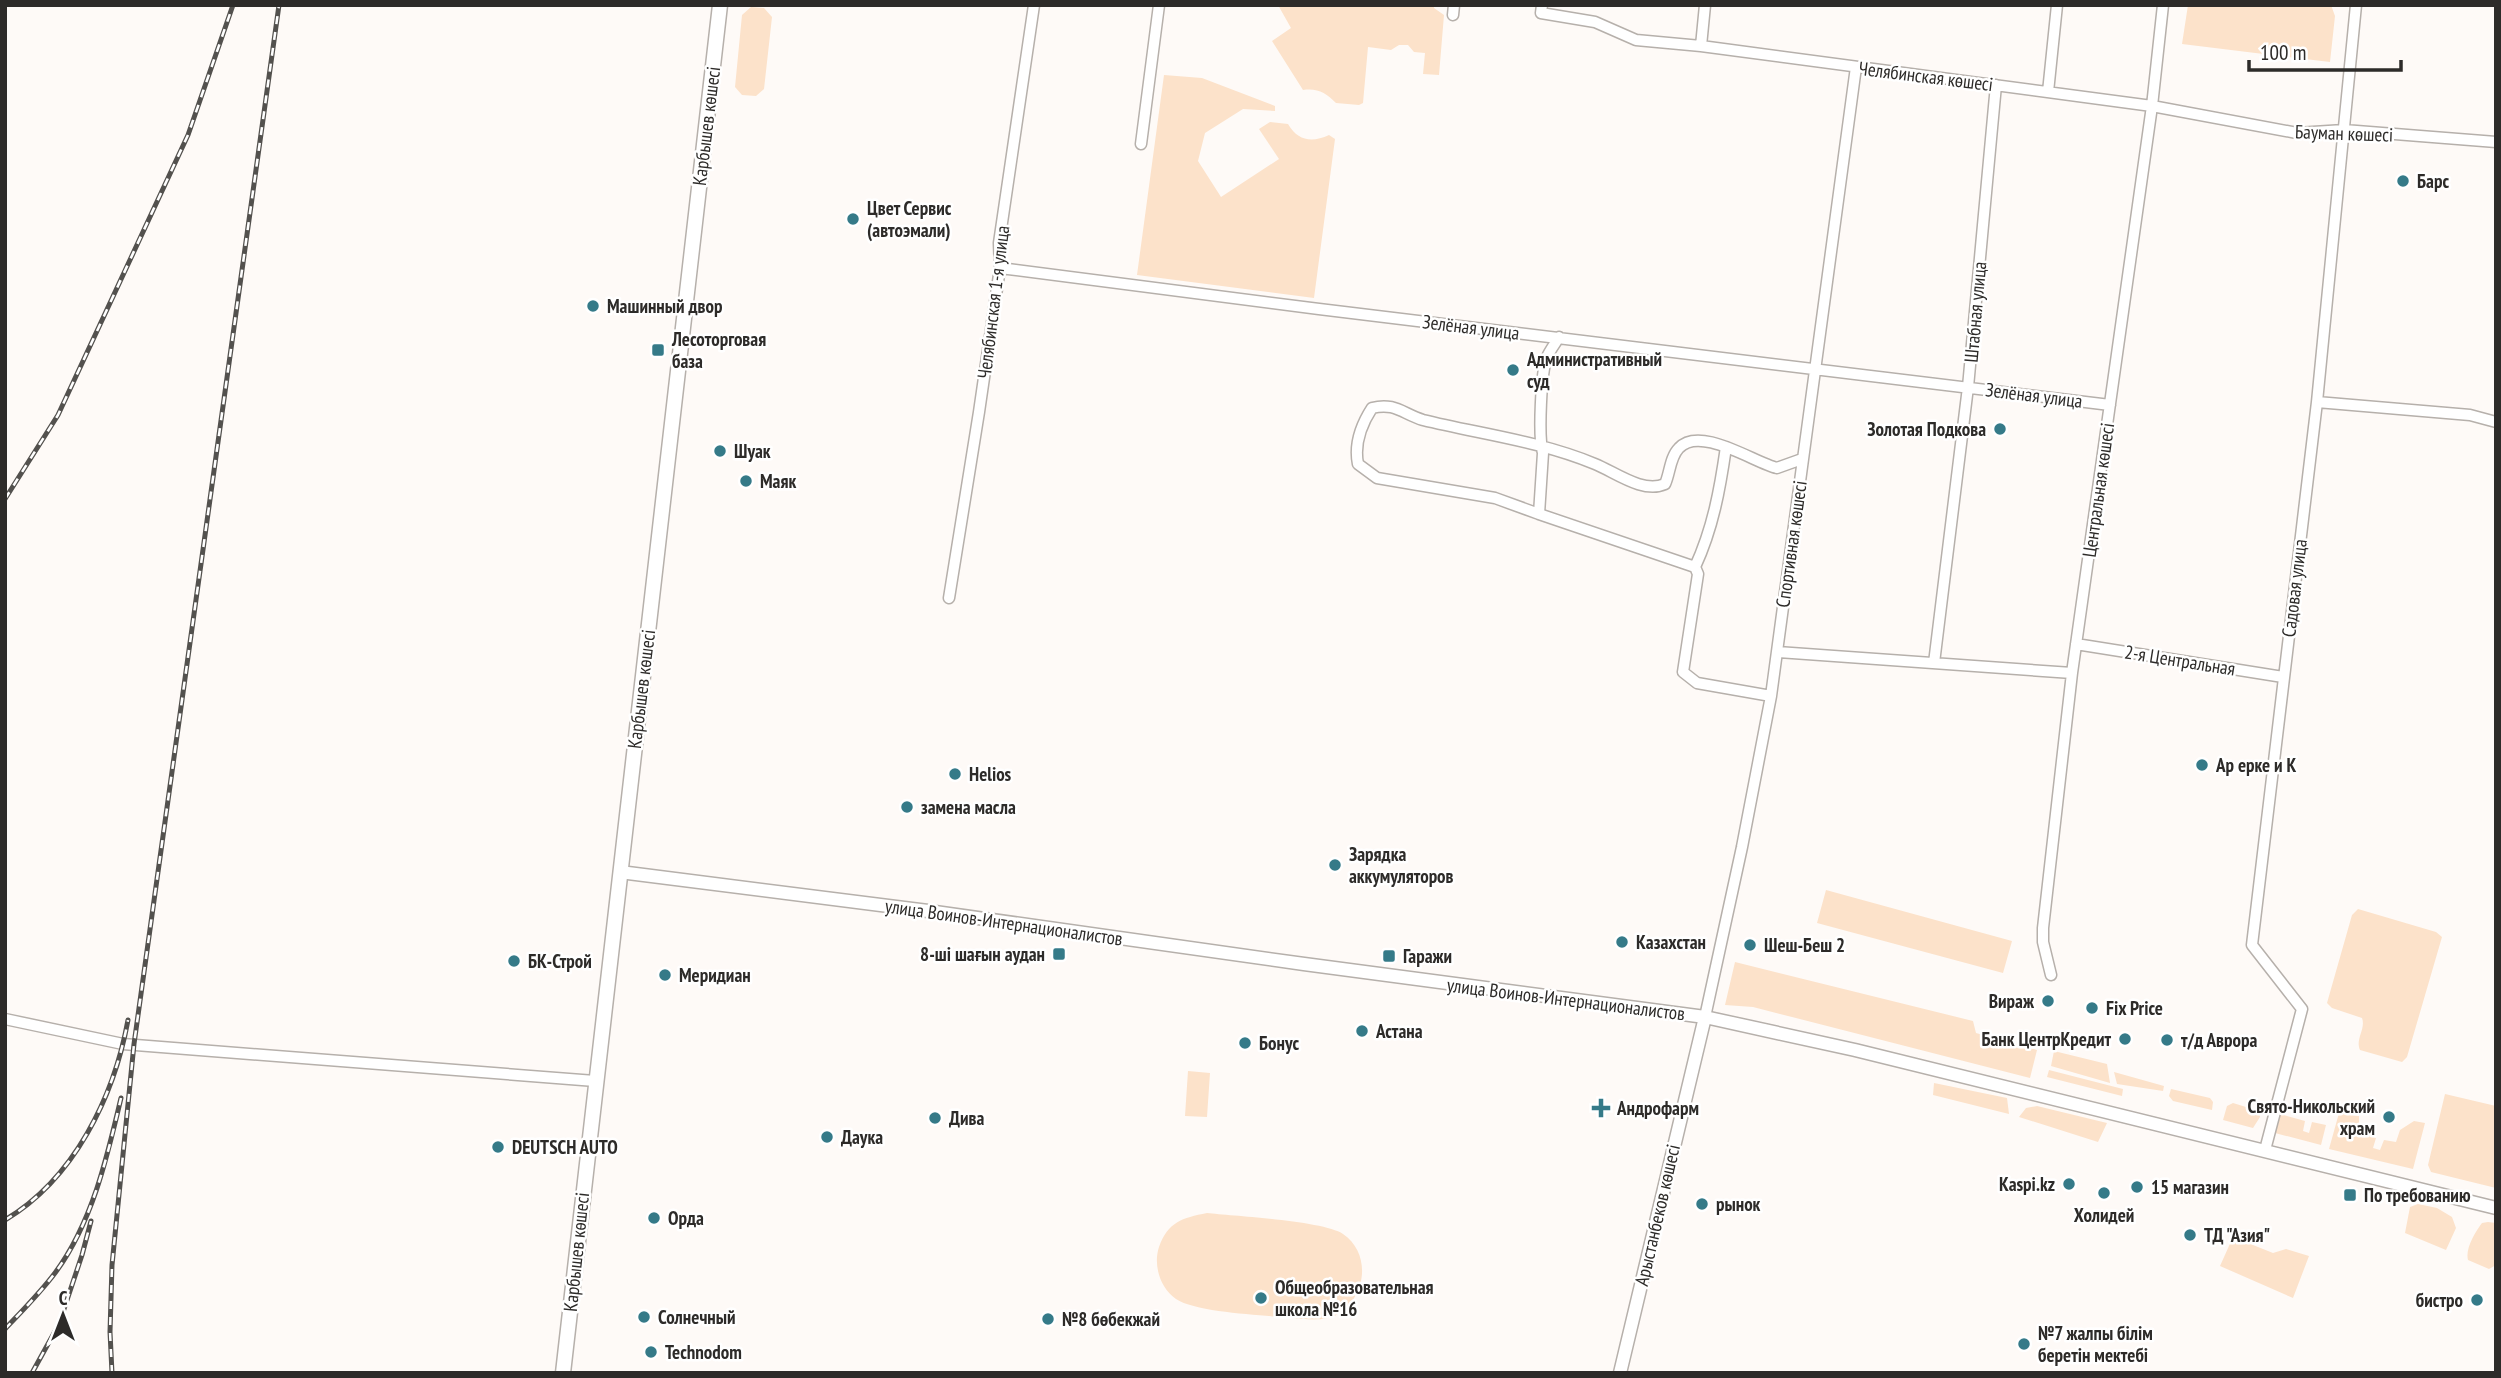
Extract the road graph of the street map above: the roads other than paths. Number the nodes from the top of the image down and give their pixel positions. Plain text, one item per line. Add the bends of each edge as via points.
1 (720, 5) edge
2 (1034, 5) edge
3 (1159, 5) edge
4 (1542, 5) edge
5 (1705, 5) edge
6 (2057, 5) edge
7 (2163, 5) edge
8 (2356, 5) edge
9 (1701, 46) junction
10 (1856, 67) junction
11 (1996, 85) junction
12 (2048, 92) junction
13 (2152, 106) junction
14 (2344, 130) junction
15 (2496, 142) edge
16 (1141, 144) dead end
17 (1000, 268) junction
18 (1559, 337) junction
19 (1815, 368) junction
20 (1968, 387) junction
21 (2317, 402) junction
22 (2110, 405) junction
23 (2496, 422) edge
24 (1540, 445) junction
25 (1726, 447) junction
26 (1802, 459) junction
27 (1539, 514) junction
28 (1695, 567) junction
29 (949, 598) dead end
30 (2076, 644) junction
31 (1777, 652) junction
32 (1934, 663) junction
33 (2072, 673) junction
34 (2283, 677) junction
35 (1771, 696) junction
36 (620, 872) junction
37 (2051, 975) dead end
38 (1705, 1017) junction
39 (5, 1019) edge
40 (596, 1082) junction
41 (2265, 1150) junction
42 (2496, 1208) edge
43 (563, 1373) edge
44 (1620, 1373) edge

1 - 36 main road, Карбышев көшесі
2 - 17 street, Челябинская 1-я улица via 999,243
3 - 16 street
4 - 9 street, Челябинская көшесі via 1541,13 1595,22 1636,40
5 - 9 street
6 - 12 street
7 - 13 street, Центральная көшесі
8 - 14 street, Садовая улица
9 - 10 street, Челябинская көшесі
10 - 11 street, Челябинская көшесі
10 - 19 street, Спортивная көшесі
11 - 12 street, Челябинская көшесі
11 - 20 street, Штабная улица
12 - 13 street, Челябинская көшесі
13 - 14 street, Бауман көшесі via 2297,133
13 - 22 street, Центральная көшесі
14 - 15 street, Бауман көшесі
14 - 21 street, Садовая улица
17 - 18 street, Зелёная улица
17 - 29 street, Челябинская 1-я улица
18 - 19 street, Зелёная улица
18 - 24 street via 1546,359
19 - 20 street, Зелёная улица
19 - 26 street, Спортивная көшесі
20 - 22 street, Зелёная улица
20 - 32 street, Штабная улица
21 - 23 street via 2470,415
21 - 34 street, Садовая улица
22 - 30 street, Центральная көшесі
24 - 25 street via 1659,487 1665,484 1672,458 1686,443
24 - 27 street
24 - 27 street via 1423,420 1385,405 1372,408 1367,415 1355,451 1358,464 1377,478 1495,498
25 - 26 street via 1777,468
25 - 28 street via 1719,496
26 - 31 street, Спортивная көшесі
27 - 28 street
28 - 35 street via 1698,574 1683,672 1697,683
30 - 33 street, Центральная көшесі
30 - 34 street, 2-я Центральная
31 - 32 street
31 - 35 street, Спортивная көшесі
32 - 33 street
33 - 37 street, Центральная көшесі via 2043,928
34 - 41 street, Садовая улица via 2252,945 2302,1009
35 - 38 street, Спортивная көшесі
36 - 38 street, улица Воинов-Интернационалистов
36 - 40 main road, Карбышев көшесі
38 - 41 street, улица Воинов-Интернационалистов
38 - 44 street, Арыстанбеков көшесі
39 - 40 street via 124,1044
40 - 43 main road, Карбышев көшесі
41 - 42 street, улица Воинов-Интернационалистов

